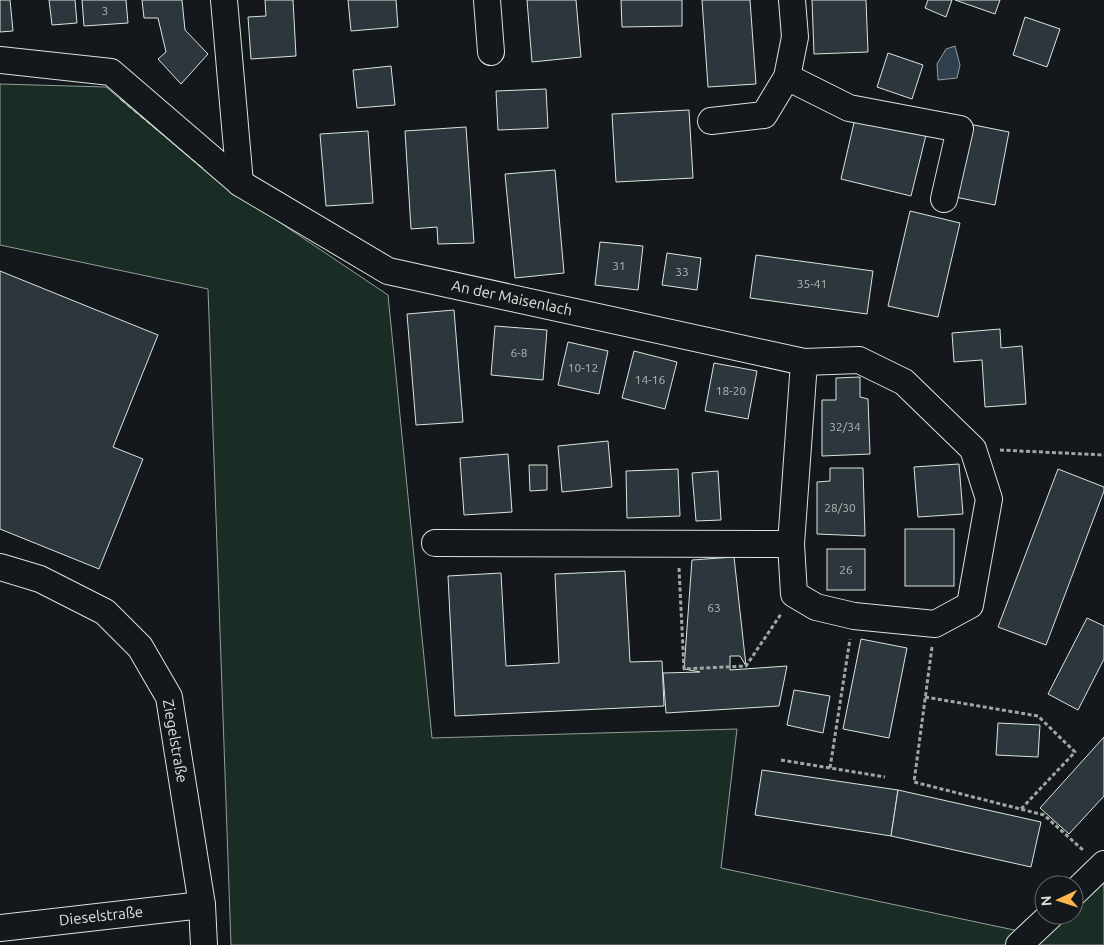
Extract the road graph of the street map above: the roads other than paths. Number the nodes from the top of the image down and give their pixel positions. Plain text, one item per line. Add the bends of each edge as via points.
1 (224, 0) edge
2 (486, 0) edge
3 (792, 0) edge
4 (491, 52) dead end
5 (0, 60) edge
6 (787, 77) junction
7 (711, 121) dead end
8 (240, 183) junction
9 (944, 199) dead end
10 (804, 362) junction
11 (435, 543) dead end
12 (791, 544) junction
13 (0, 567) edge
14 (1103, 865) edge
15 (1084, 883) edge
16 (202, 905) junction
17 (1040, 925) edge
18 (0, 928) edge
19 (204, 945) edge
20 (1019, 945) edge

1 - 8 street
2 - 4 street
3 - 6 street via 795,37
5 - 8 street, An der Maisenlach via 111,72
6 - 7 street via 764,115
6 - 9 street via 849,108 960,129
8 - 10 street, An der Maisenlach via 388,271
10 - 12 street
10 - 12 street, An der Maisenlach via 859,360 904,382 973,449 989,499 970,605 935,624 854,616 816,607 794,594
11 - 12 street
13 - 16 street, Ziegelstraße via 40,579 105,612 140,648 169,697
14 - 15 street
16 - 18 street, Dieselstraße
16 - 19 street, Ziegelstraße
17 - 20 street

